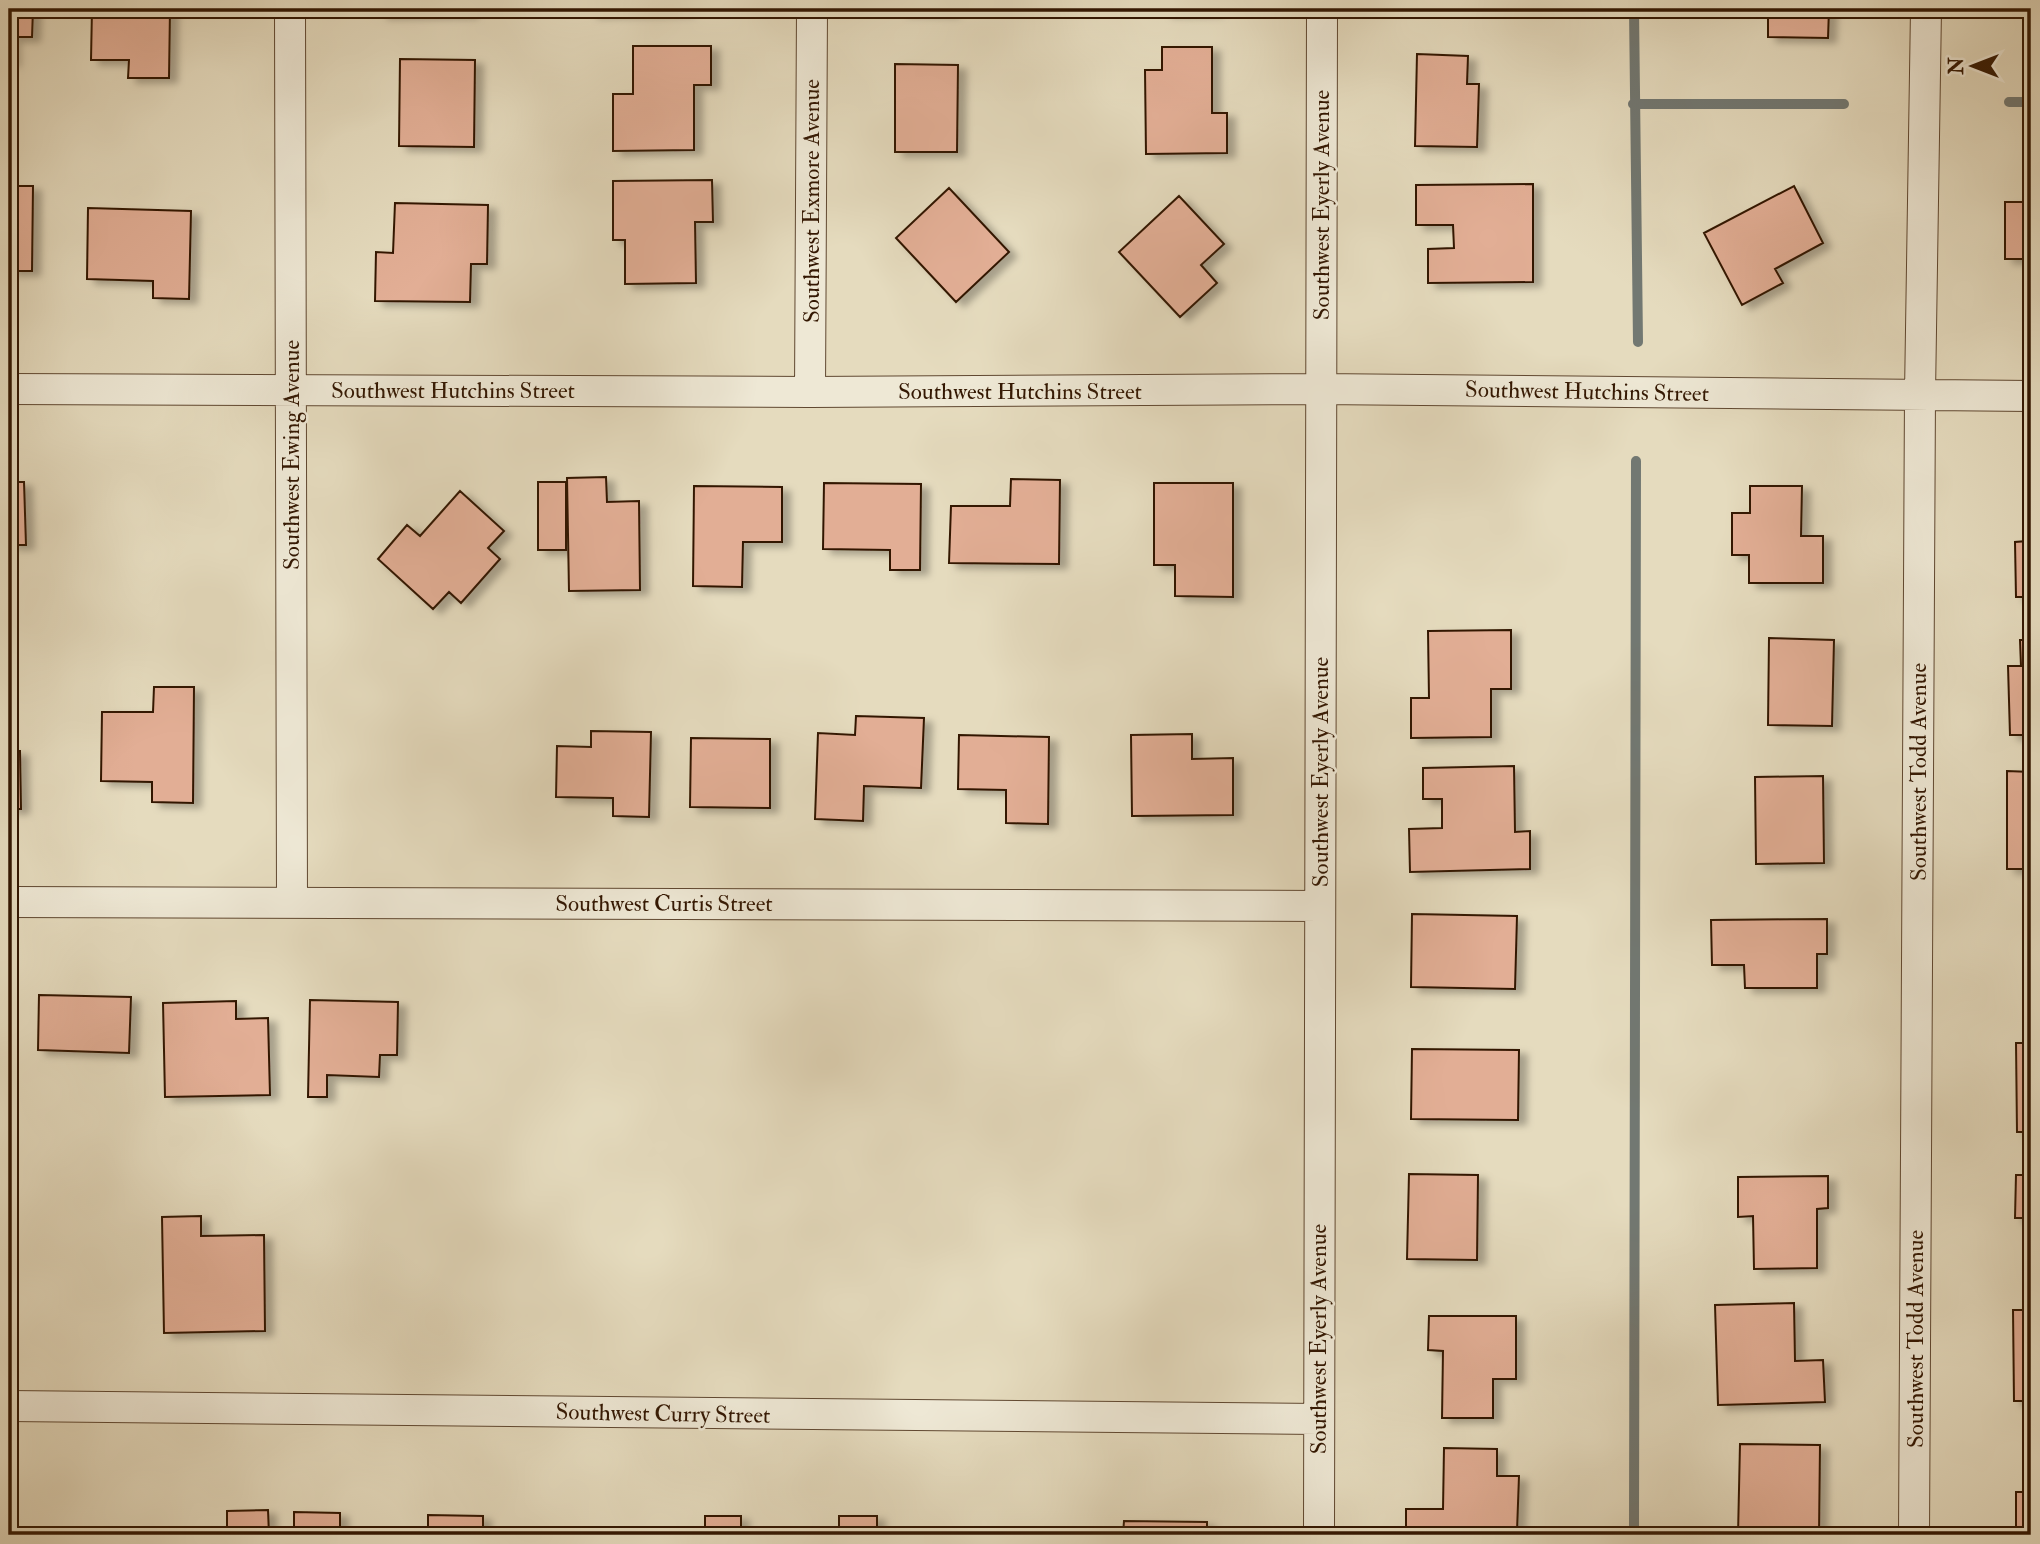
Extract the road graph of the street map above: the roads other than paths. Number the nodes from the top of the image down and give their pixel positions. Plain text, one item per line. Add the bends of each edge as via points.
1 (290, 9) edge
2 (812, 9) edge
3 (1322, 9) edge
4 (1926, 9) edge
5 (9, 389) edge
6 (290, 389) junction
7 (1320, 389) junction
8 (810, 392) junction
9 (1920, 394) junction
10 (2031, 396) edge
11 (292, 901) junction
12 (9, 902) edge
13 (1320, 906) junction
14 (9, 1406) edge
15 (1318, 1419) junction
16 (1319, 1535) edge
17 (1914, 1535) edge

1 - 6 street, Southwest Ewing Avenue
2 - 8 street, Southwest Exmore Avenue
3 - 7 street, Southwest Eyerly Avenue
4 - 9 street, Southwest Todd Avenue
5 - 6 street, Southwest Hutchins Street
6 - 8 street, Southwest Hutchins Street
6 - 11 street, Southwest Ewing Avenue
7 - 8 street, Southwest Hutchins Street
7 - 9 street, Southwest Hutchins Street
7 - 13 street, Southwest Eyerly Avenue
9 - 10 street, Southwest Hutchins Street
9 - 17 street, Southwest Todd Avenue
11 - 12 street, Southwest Curtis Street
11 - 13 street, Southwest Curtis Street
13 - 15 street, Southwest Eyerly Avenue
14 - 15 street, Southwest Curry Street
15 - 16 street, Southwest Eyerly Avenue

